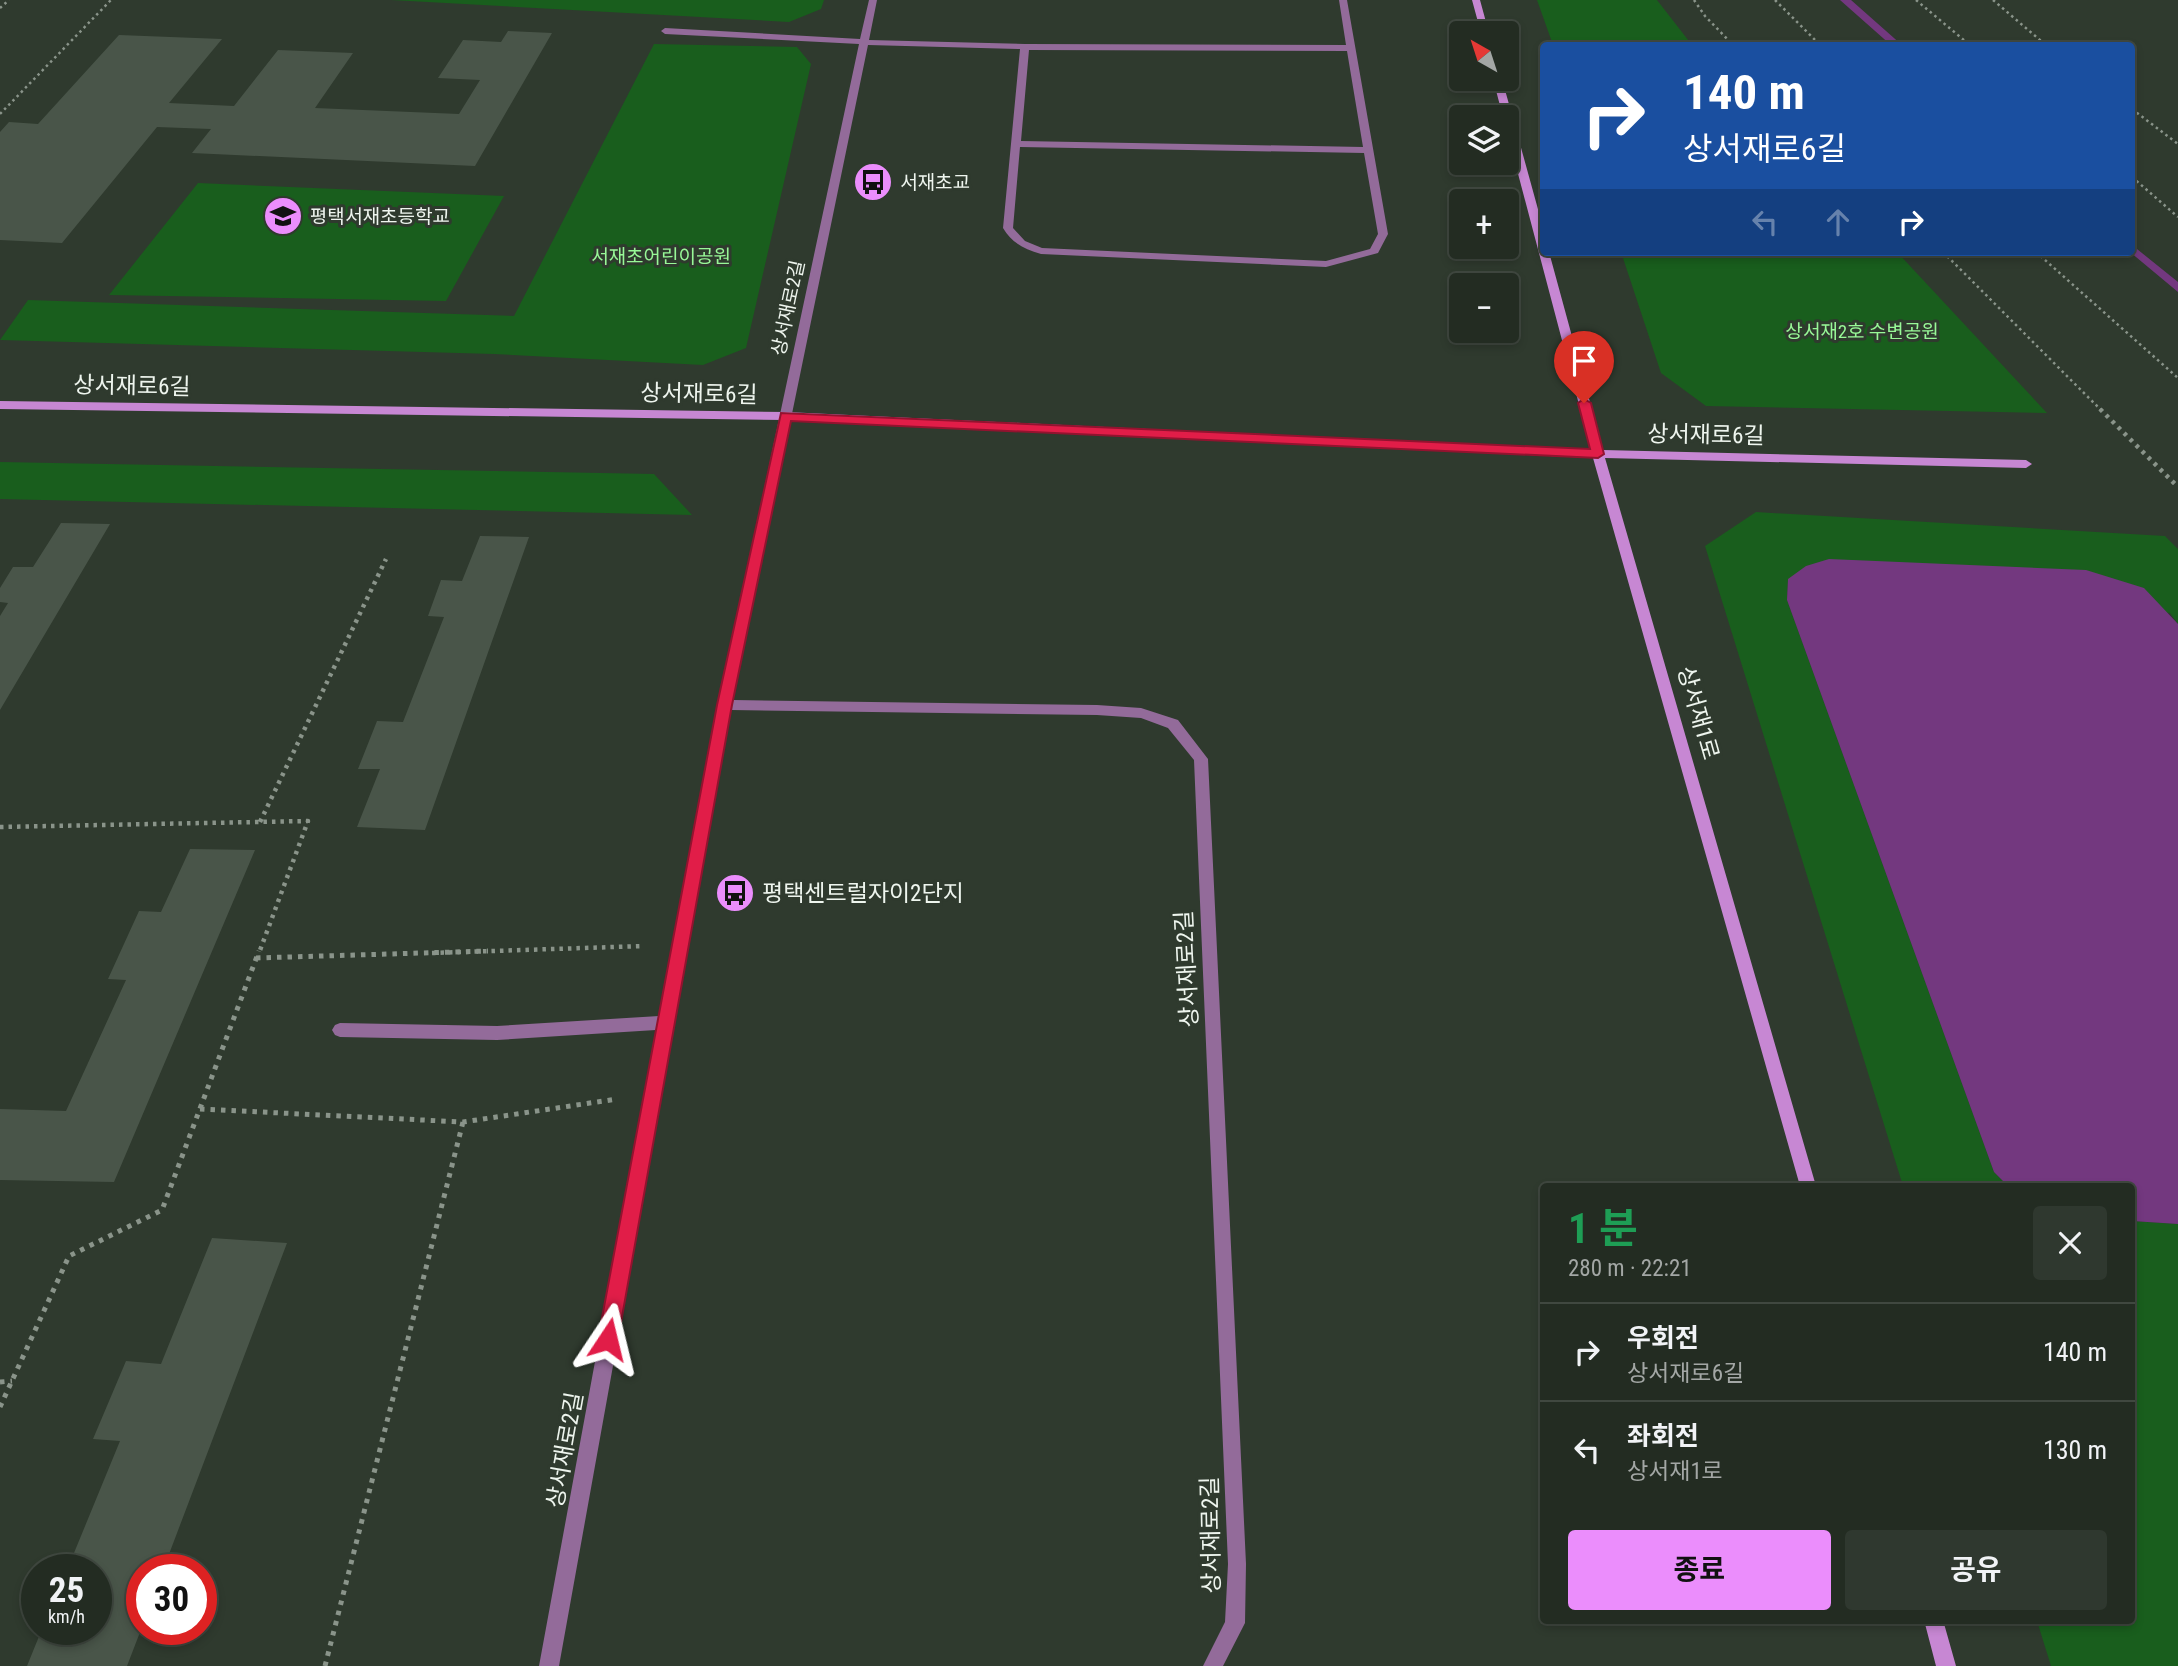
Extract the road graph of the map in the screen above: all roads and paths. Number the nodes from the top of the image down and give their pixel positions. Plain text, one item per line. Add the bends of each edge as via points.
1 (9, 0) edge
2 (111, 0) edge
3 (873, 0) edge
4 (1343, 0) edge
5 (1476, 0) edge
6 (1694, 0) edge
7 (1775, 0) edge
8 (1916, 0) edge
9 (1993, 0) edge
10 (0, 8) edge
11 (1482, 21) edge
12 (665, 31) dead end
13 (862, 42) junction
14 (1730, 42) edge
15 (1817, 42) edge
16 (1966, 42) edge
17 (2042, 42) edge
18 (1025, 47) junction
19 (1351, 48) junction
20 (1500, 91) edge
21 (2135, 111) edge
22 (0, 114) edge
23 (1018, 144) junction
24 (2178, 144) edge
25 (1369, 150) junction
26 (2135, 180) edge
27 (2178, 216) edge
28 (1540, 237) edge
29 (1545, 256) edge
30 (1947, 256) edge
31 (2041, 256) edge
32 (2178, 378) edge
33 (0, 405) edge
34 (786, 416) junction
35 (1598, 454) junction
36 (2026, 464) dead end
37 (2178, 487) edge
38 (386, 559) dead end
39 (725, 705) junction
40 (260, 822) junction
41 (0, 827) edge
42 (680, 945) junction
43 (256, 958) junction
44 (665, 1023) junction
45 (340, 1030) dead end
46 (652, 1093) junction
47 (200, 1110) junction
48 (463, 1122) junction
49 (1807, 1183) edge
50 (12, 1381) junction
51 (0, 1382) edge
52 (0, 1408) edge
53 (1934, 1624) edge
54 (325, 1666) edge
55 (549, 1666) edge
56 (1213, 1666) edge
57 (1946, 1666) edge

1 - 10 path
2 - 22 path
3 - 13 street, 상서재로2길
4 - 19 street
5 - 11 street
6 - 14 path
7 - 15 path
8 - 16 path
9 - 17 path
12 - 13 street
13 - 18 street
13 - 34 street, 상서재로2길
18 - 19 street
18 - 23 street
19 - 25 street
20 - 28 street, 상서재1로
21 - 24 path
23 - 25 street
23 - 25 street via 1008,228 1027,247 1326,264 1374,251 1383,234
26 - 27 path
29 - 35 street, 상서재1로
30 - 37 path
31 - 32 path
33 - 34 street, 상서재로6길
34 - 35 street, 상서재로6길
34 - 39 street, 상서재로2길
35 - 36 street, 상서재로6길
35 - 49 street, 상서재1로
38 - 40 path
39 - 42 street, 상서재로2길
39 - 56 street, 상서재로2길 via 1141,713 1173,724 1201,759 1237,1564 1234,1623
40 - 41 path
40 - 43 path via 308,821
42 - 43 path
42 - 44 street, 상서재로2길
43 - 47 path
44 - 45 street via 497,1033
44 - 46 street, 상서재로2길
46 - 48 path
46 - 55 street, 상서재로2길
47 - 48 path
47 - 50 path via 162,1210 69,1256
48 - 54 path
50 - 51 path
50 - 52 path
53 - 57 street

